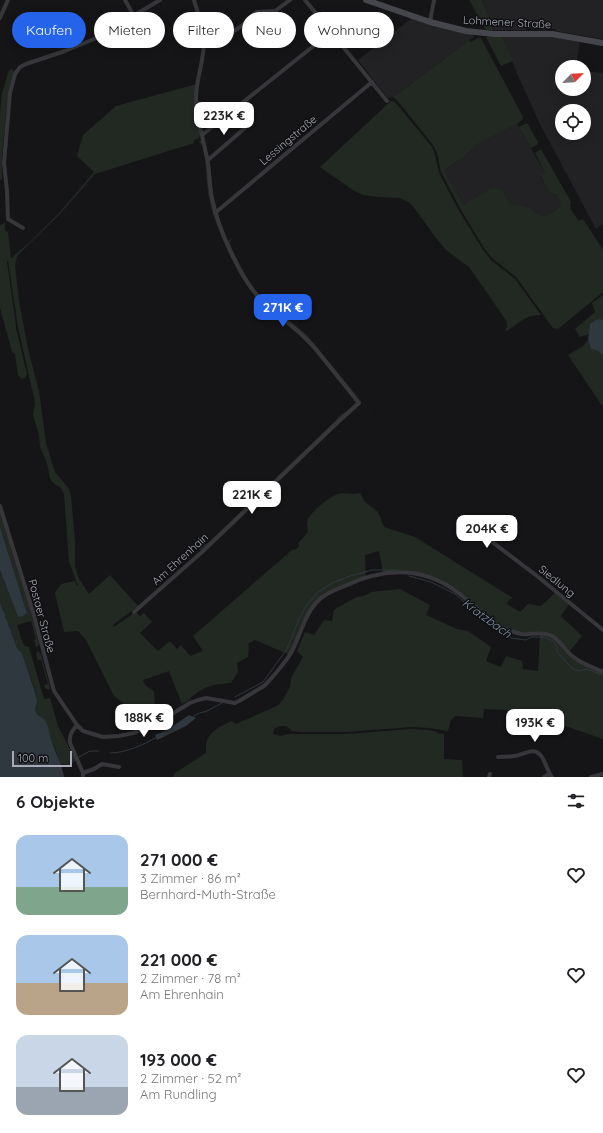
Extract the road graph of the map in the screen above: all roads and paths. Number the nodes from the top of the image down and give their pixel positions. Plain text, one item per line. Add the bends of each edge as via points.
1 (8, 0) edge
2 (125, 0) edge
3 (160, 0) edge
4 (194, 0) edge
5 (290, 0) edge
6 (305, 0) edge
7 (366, 0) edge
8 (434, 0) edge
9 (132, 12) edge
10 (140, 12) edge
11 (315, 12) edge
12 (0, 18) edge
13 (430, 22) junction
14 (234, 31) edge
15 (94, 39) edge
16 (603, 43) edge
17 (311, 48) edge
18 (344, 48) edge
19 (372, 82) junction
20 (388, 101) dead end
21 (233, 110) junction
22 (202, 135) junction
23 (208, 160) junction
24 (215, 213) junction
25 (23, 228) dead end
26 (0, 506) edge
27 (479, 532) dead end
28 (134, 612) dead end
29 (603, 630) edge
30 (603, 672) edge
31 (77, 725) junction
32 (498, 757) dead end
33 (119, 767) dead end
34 (603, 774) edge
35 (83, 775) edge
36 (550, 775) edge
37 (544, 777) edge
38 (591, 777) edge

1 - 12 street
2 - 9 street
3 - 10 street
4 - 22 street via 204,29 196,97
5 - 14 street via 275,11 255,13
6 - 11 street
7 - 13 main road, Lohmener Straße
8 - 13 street
13 - 16 main road, Lohmener Straße via 466,31 494,34 552,34
15 - 25 street via 26,64 15,74 10,93 4,163 8,219
17 - 21 street
18 - 19 street
19 - 20 street
19 - 24 street, Lessingstraße
21 - 22 street
21 - 23 street via 245,128
22 - 23 street
23 - 24 street via 209,184
24 - 28 street, Am Ehrenhain via 226,242 254,292 314,347 359,403 202,552
26 - 31 street, Postaer Straße via 32,606 54,691
27 - 29 street, Siedlung
30 - 31 street, Postaer Straße via 584,664 551,636 511,631 492,621 456,591 423,575 400,572 361,579 327,594 310,612 290,655 268,682 235,703 202,698 146,729 119,736 98,736 83,731
31 - 35 street via 70,740
32 - 36 street via 537,752
33 - 35 street via 100,765
34 - 38 street
36 - 37 street

